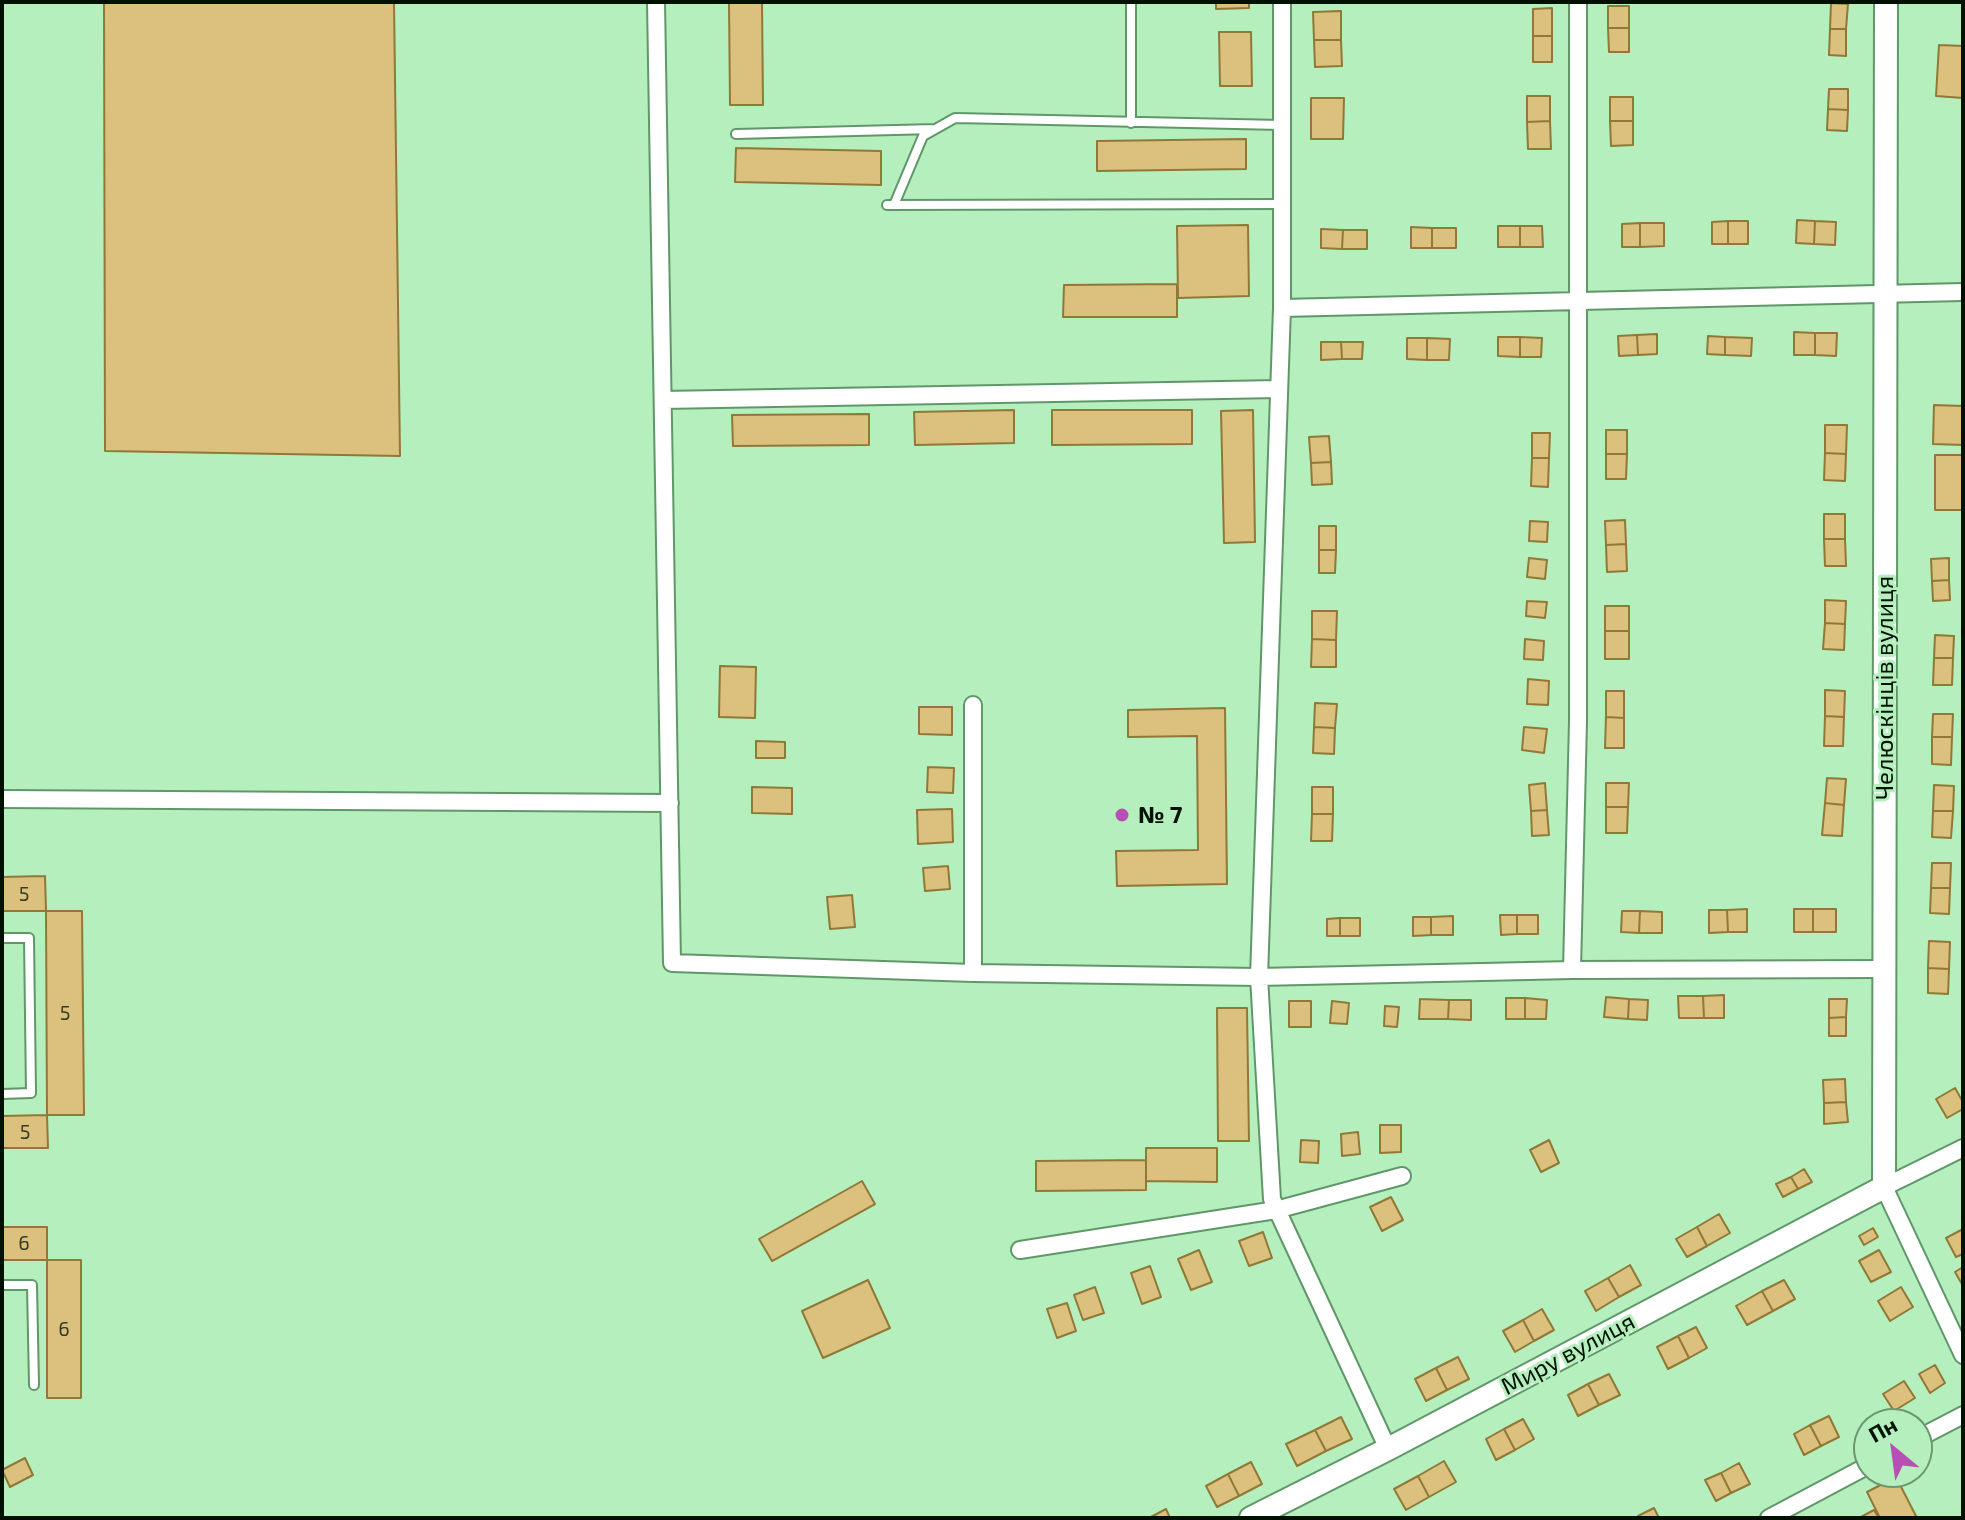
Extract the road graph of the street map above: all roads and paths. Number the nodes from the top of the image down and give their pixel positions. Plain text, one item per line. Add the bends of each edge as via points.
1 (656, 2) edge
2 (1131, 2) edge
3 (1282, 2) edge
4 (1578, 2) edge
5 (1886, 2) edge
6 (1131, 123) junction
7 (1282, 125) junction
8 (936, 128) junction
9 (736, 134) dead end
10 (1282, 204) junction
11 (1884, 292) junction
12 (1963, 292) edge
13 (1576, 302) junction
14 (1282, 308) junction
15 (1279, 389) junction
16 (663, 400) junction
17 (973, 705) dead end
18 (2, 799) edge
19 (670, 803) junction
20 (2, 938) edge
21 (1886, 969) junction
22 (1572, 970) junction
23 (973, 973) junction
24 (1259, 977) junction
25 (2, 1094) edge
26 (1963, 1148) edge
27 (1402, 1176) dead end
28 (1884, 1187) junction
29 (1276, 1210) junction
30 (1020, 1250) dead end
31 (2, 1285) edge
32 (1963, 1355) edge
33 (34, 1385) dead end
34 (1963, 1415) edge
35 (1933, 1431) edge
36 (1388, 1449) junction
37 (1853, 1473) edge
38 (1251, 1518) edge
39 (1769, 1518) edge

1 - 16 street
2 - 6 lane
3 - 7 street
4 - 13 street
5 - 11 main road, Челюскінців вулиця
6 - 7 lane
6 - 8 lane via 955,118
7 - 10 street
8 - 9 lane
8 - 10 lane via 923,136 890,205
10 - 14 street
11 - 12 street
11 - 13 street
11 - 21 main road, Челюскінців вулиця
13 - 14 street
13 - 22 street via 1578,721
14 - 15 street
15 - 16 street
15 - 24 street
16 - 19 street
17 - 23 street
18 - 19 street
19 - 23 street via 672,963
20 - 25 lane via 29,938 31,1093
21 - 22 street
21 - 28 main road, Челюскінців вулиця
22 - 24 street
23 - 24 street
24 - 29 street
26 - 28 street
27 - 29 street
28 - 32 street, Челюскінців вулиця
28 - 36 main road, Миру вулиця
29 - 30 street
29 - 36 street
31 - 33 lane via 32,1285
34 - 35 street
36 - 38 main road, Миру вулиця
37 - 39 street

